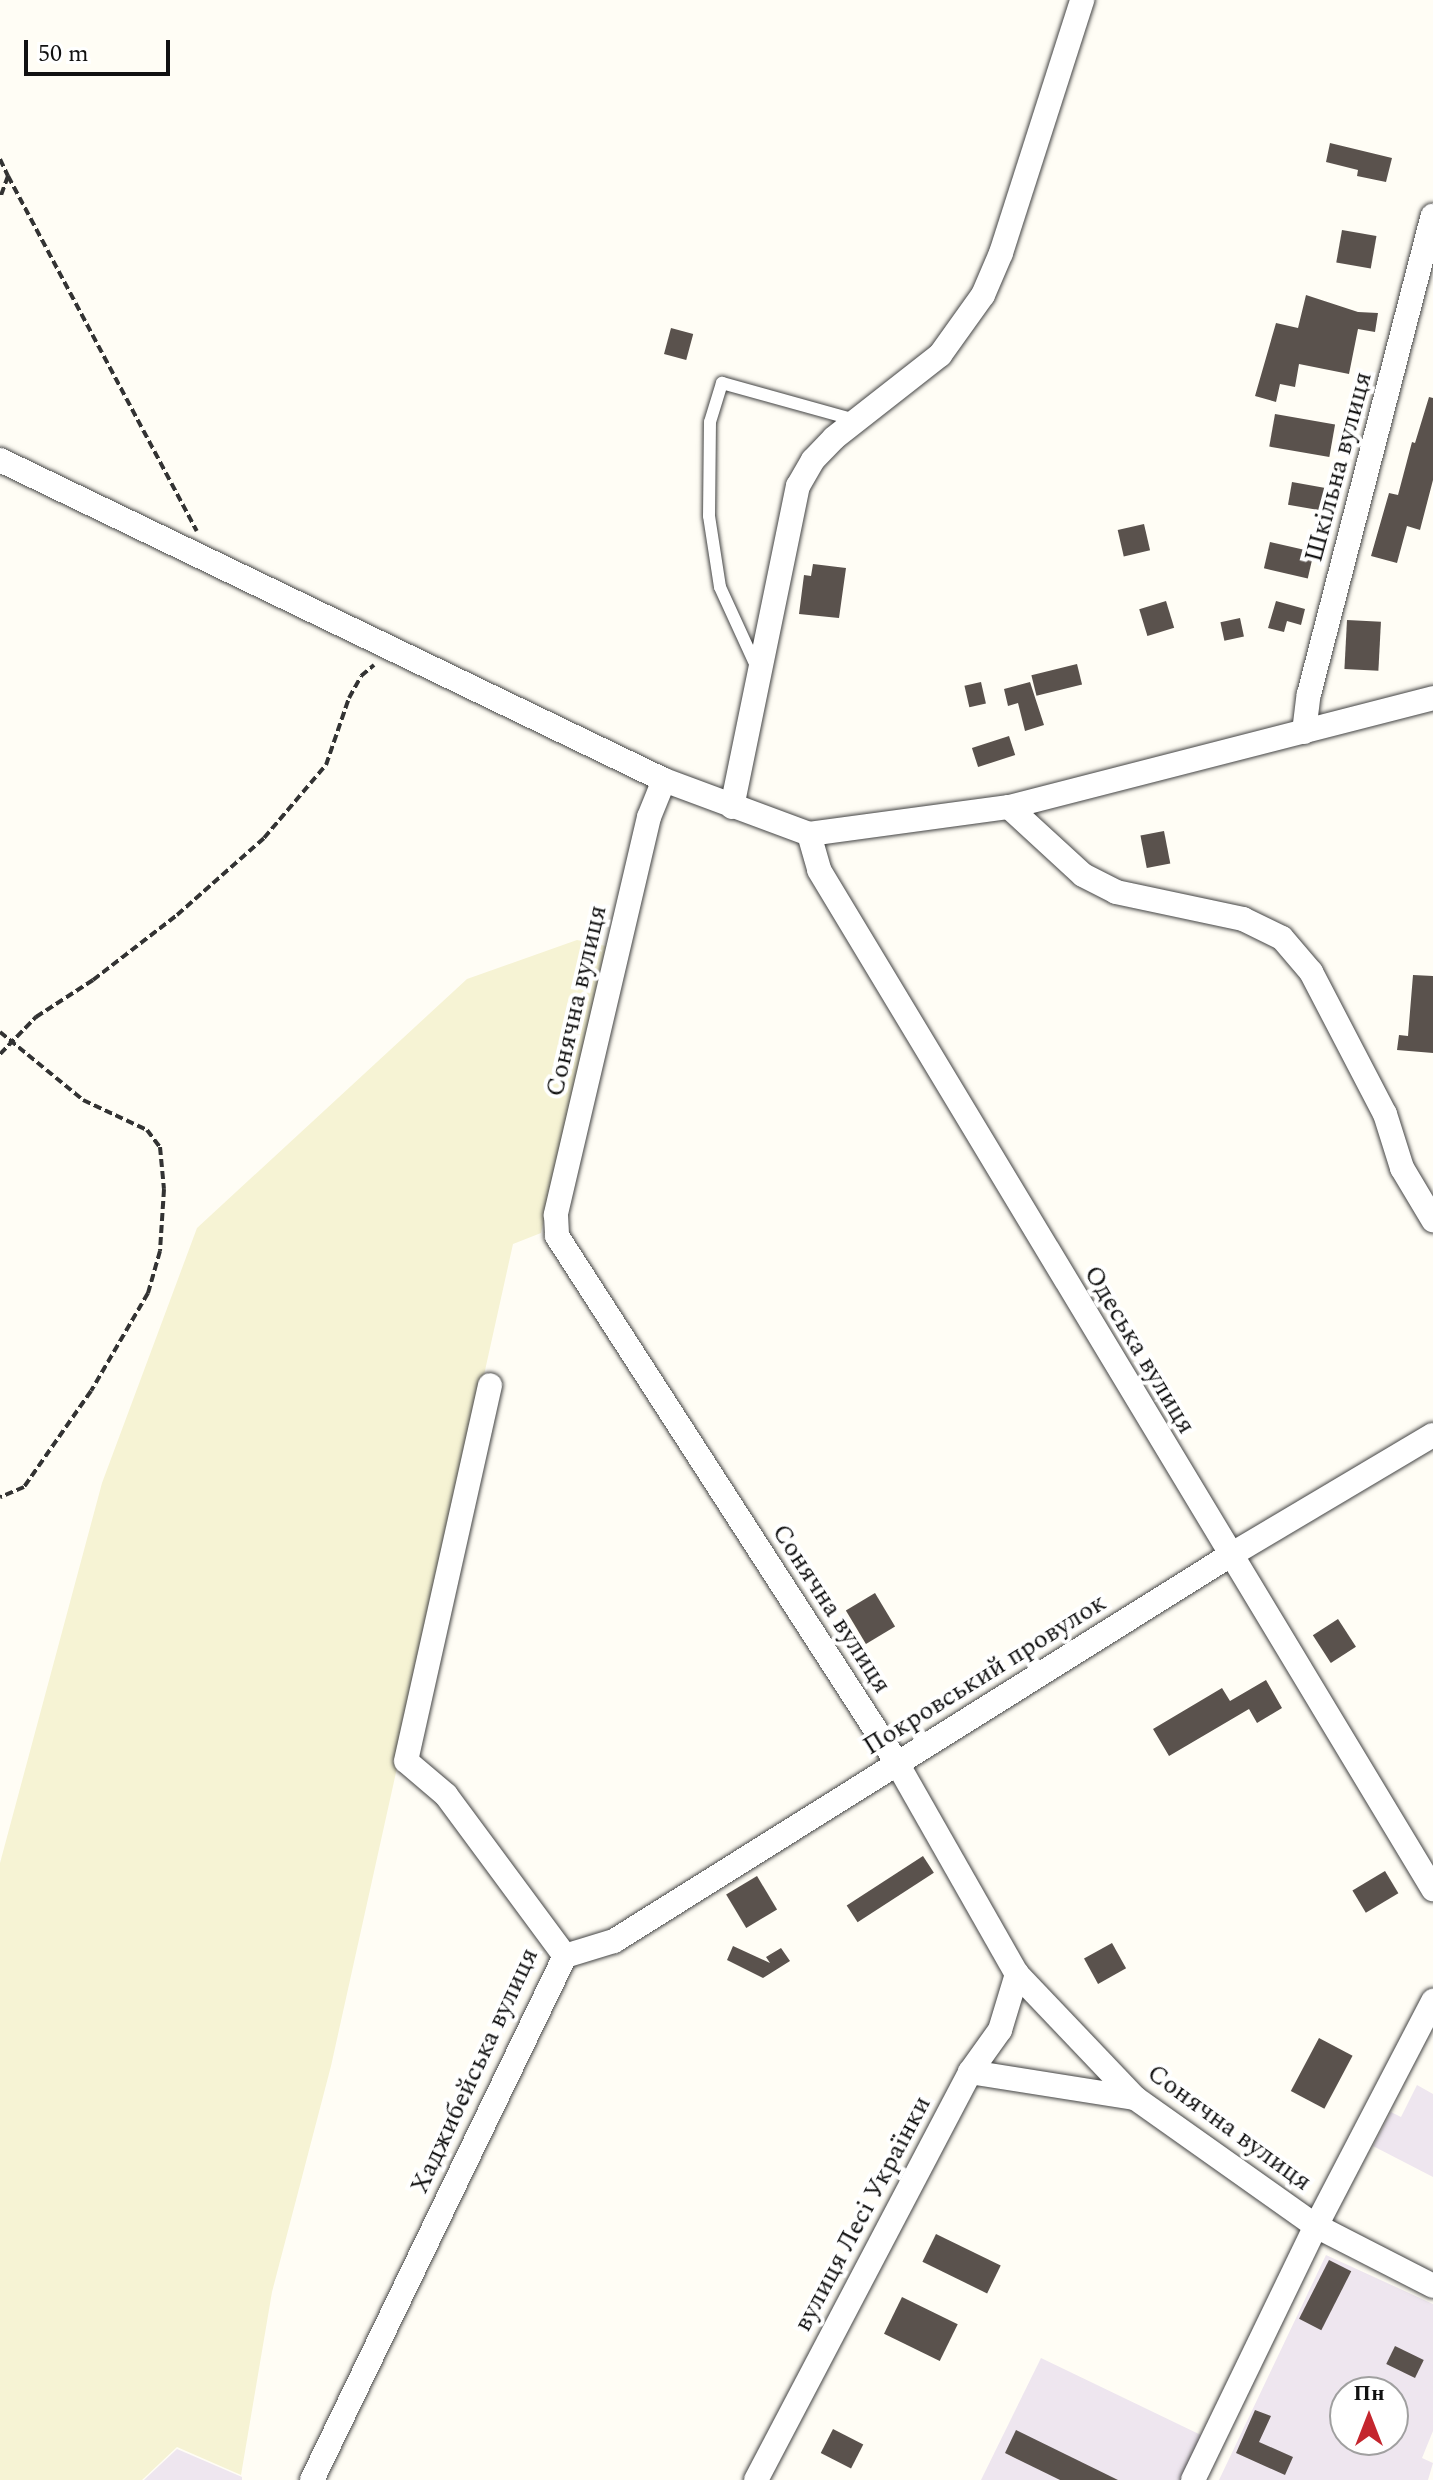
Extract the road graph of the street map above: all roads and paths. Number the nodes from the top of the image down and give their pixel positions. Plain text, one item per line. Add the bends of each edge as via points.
1 (1082, 0) edge
2 (0, 159) edge
3 (8, 176) junction
4 (0, 198) edge
5 (1433, 216) edge
6 (857, 421) junction
7 (0, 460) edge
8 (214, 562) junction
9 (402, 653) junction
10 (758, 671) junction
11 (1433, 698) edge
12 (1304, 732) junction
13 (664, 780) junction
14 (732, 807) junction
15 (1009, 807) junction
16 (809, 834) junction
17 (0, 1032) edge
18 (13, 1041) junction
19 (0, 1054) edge
20 (1433, 1220) edge
21 (490, 1385) dead end
22 (1433, 1435) edge
23 (0, 1497) edge
24 (1229, 1556) junction
25 (897, 1763) junction
26 (1433, 1889) edge
27 (565, 1956) junction
28 (1017, 1974) junction
29 (1433, 2001) edge
30 (970, 2072) junction
31 (1135, 2098) junction
32 (1316, 2226) junction
33 (1433, 2286) edge
34 (312, 2480) edge
35 (756, 2480) edge
36 (1193, 2480) edge

1 - 6 street via 983,295 940,355
2 - 3 path
3 - 4 path
3 - 8 path
5 - 12 street, Шкільна вулиця via 1309,694
6 - 10 street via 813,460 798,486
6 - 10 lane via 722,383 710,422 709,516 720,587
7 - 8 street
8 - 9 street
9 - 13 street
9 - 18 path via 361,676 326,765 264,838 177,915 36,1017
10 - 14 street
11 - 12 street
12 - 15 street
13 - 14 street
13 - 25 street, Сонячна вулиця via 642,847 556,1215 557,1236
14 - 16 street
15 - 16 street
15 - 20 street via 1083,875 1116,892 1243,919 1282,938 1311,972 1385,1114 1402,1168
16 - 24 street, Одеська вулиця via 819,870
17 - 18 path
18 - 19 path
18 - 23 path via 83,1100 147,1130 160,1147 164,1189 160,1251 148,1293 91,1391 24,1487
21 - 27 street, Хаджибейська вулиця via 406,1761 446,1795
22 - 24 street, Покровський провулок
24 - 25 street, Покровський провулок
24 - 26 street, Одеська вулиця
25 - 27 street, Покровський провулок via 614,1941
25 - 28 street, Сонячна вулиця
27 - 34 street, Хаджибейська вулиця
28 - 30 street, вулиця Лесі Українки via 1000,2030
28 - 31 street, Сонячна вулиця
29 - 32 street
30 - 31 street
30 - 35 street, вулиця Лесі Українки
31 - 32 street, Сонячна вулиця
32 - 33 street, Сонячна вулиця
32 - 36 street

